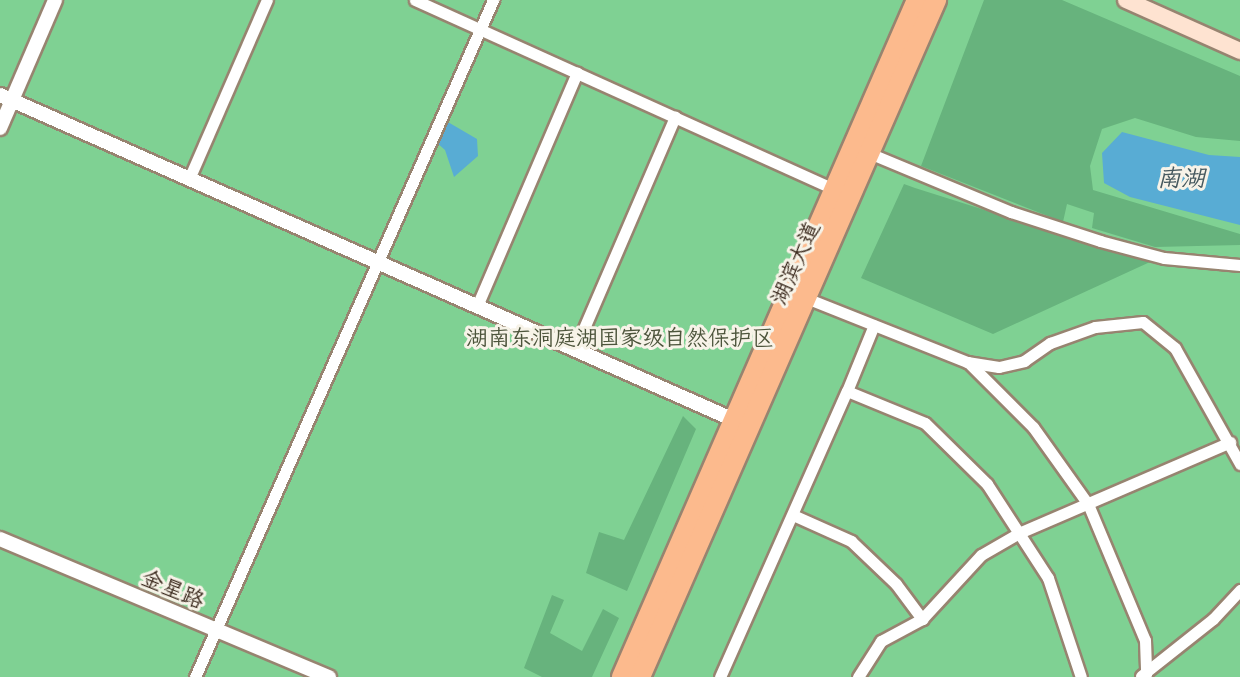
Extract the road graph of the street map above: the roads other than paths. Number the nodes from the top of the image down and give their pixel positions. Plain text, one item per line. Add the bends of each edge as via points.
1 (55, 0) edge
2 (267, 0) edge
3 (415, 0) edge
4 (493, 0) edge
5 (917, 0) edge
6 (936, 0) edge
7 (1126, 0) edge
8 (480, 29) junction
9 (1240, 51) edge
10 (577, 73) junction
11 (6, 98) edge
12 (675, 117) junction
13 (0, 128) edge
14 (869, 153) junction
15 (189, 179) junction
16 (834, 189) junction
17 (377, 262) junction
18 (1240, 265) edge
19 (806, 298) junction
20 (477, 306) junction
21 (874, 325) junction
22 (575, 349) junction
23 (967, 362) junction
24 (847, 391) junction
25 (734, 420) junction
26 (1230, 442) junction
27 (1240, 464) edge
28 (1088, 504) junction
29 (793, 515) junction
30 (1019, 533) junction
31 (0, 539) edge
32 (1240, 590) edge
33 (922, 619) junction
34 (215, 631) junction
35 (1143, 676) edge
36 (195, 677) edge
37 (329, 677) edge
38 (622, 677) edge
39 (640, 677) edge
40 (720, 677) edge
41 (858, 677) edge
42 (1081, 677) edge

1 - 11 street
2 - 15 street
3 - 8 street
4 - 8 street
5 - 16 highway, 湖滨大道
6 - 14 highway, 湖滨大道
7 - 9 main road
8 - 10 street
8 - 17 street
10 - 12 street
10 - 20 street
11 - 13 street
11 - 15 street
12 - 16 street
12 - 22 street
14 - 18 street via 997,207 1100,241 1164,258
14 - 19 highway, 湖滨大道
15 - 17 street
16 - 25 highway, 湖滨大道
17 - 20 street
17 - 34 street
19 - 21 street
19 - 39 highway, 湖滨大道
20 - 22 street
21 - 23 street
21 - 24 street
22 - 25 street
23 - 26 street via 999,367 1024,361 1050,343 1095,327 1143,322 1175,348
23 - 28 street via 1033,427
24 - 29 street
24 - 30 street via 925,423 987,484
25 - 38 highway, 湖滨大道
26 - 27 street
26 - 28 street
28 - 30 street
28 - 35 street via 1142,630
29 - 33 street via 851,541 896,584
29 - 40 street
30 - 33 street via 961,573 949,594
30 - 42 street via 1058,601
31 - 34 street, 金星路
32 - 35 street
33 - 41 street via 881,641
34 - 36 street
34 - 37 street, 金星路

